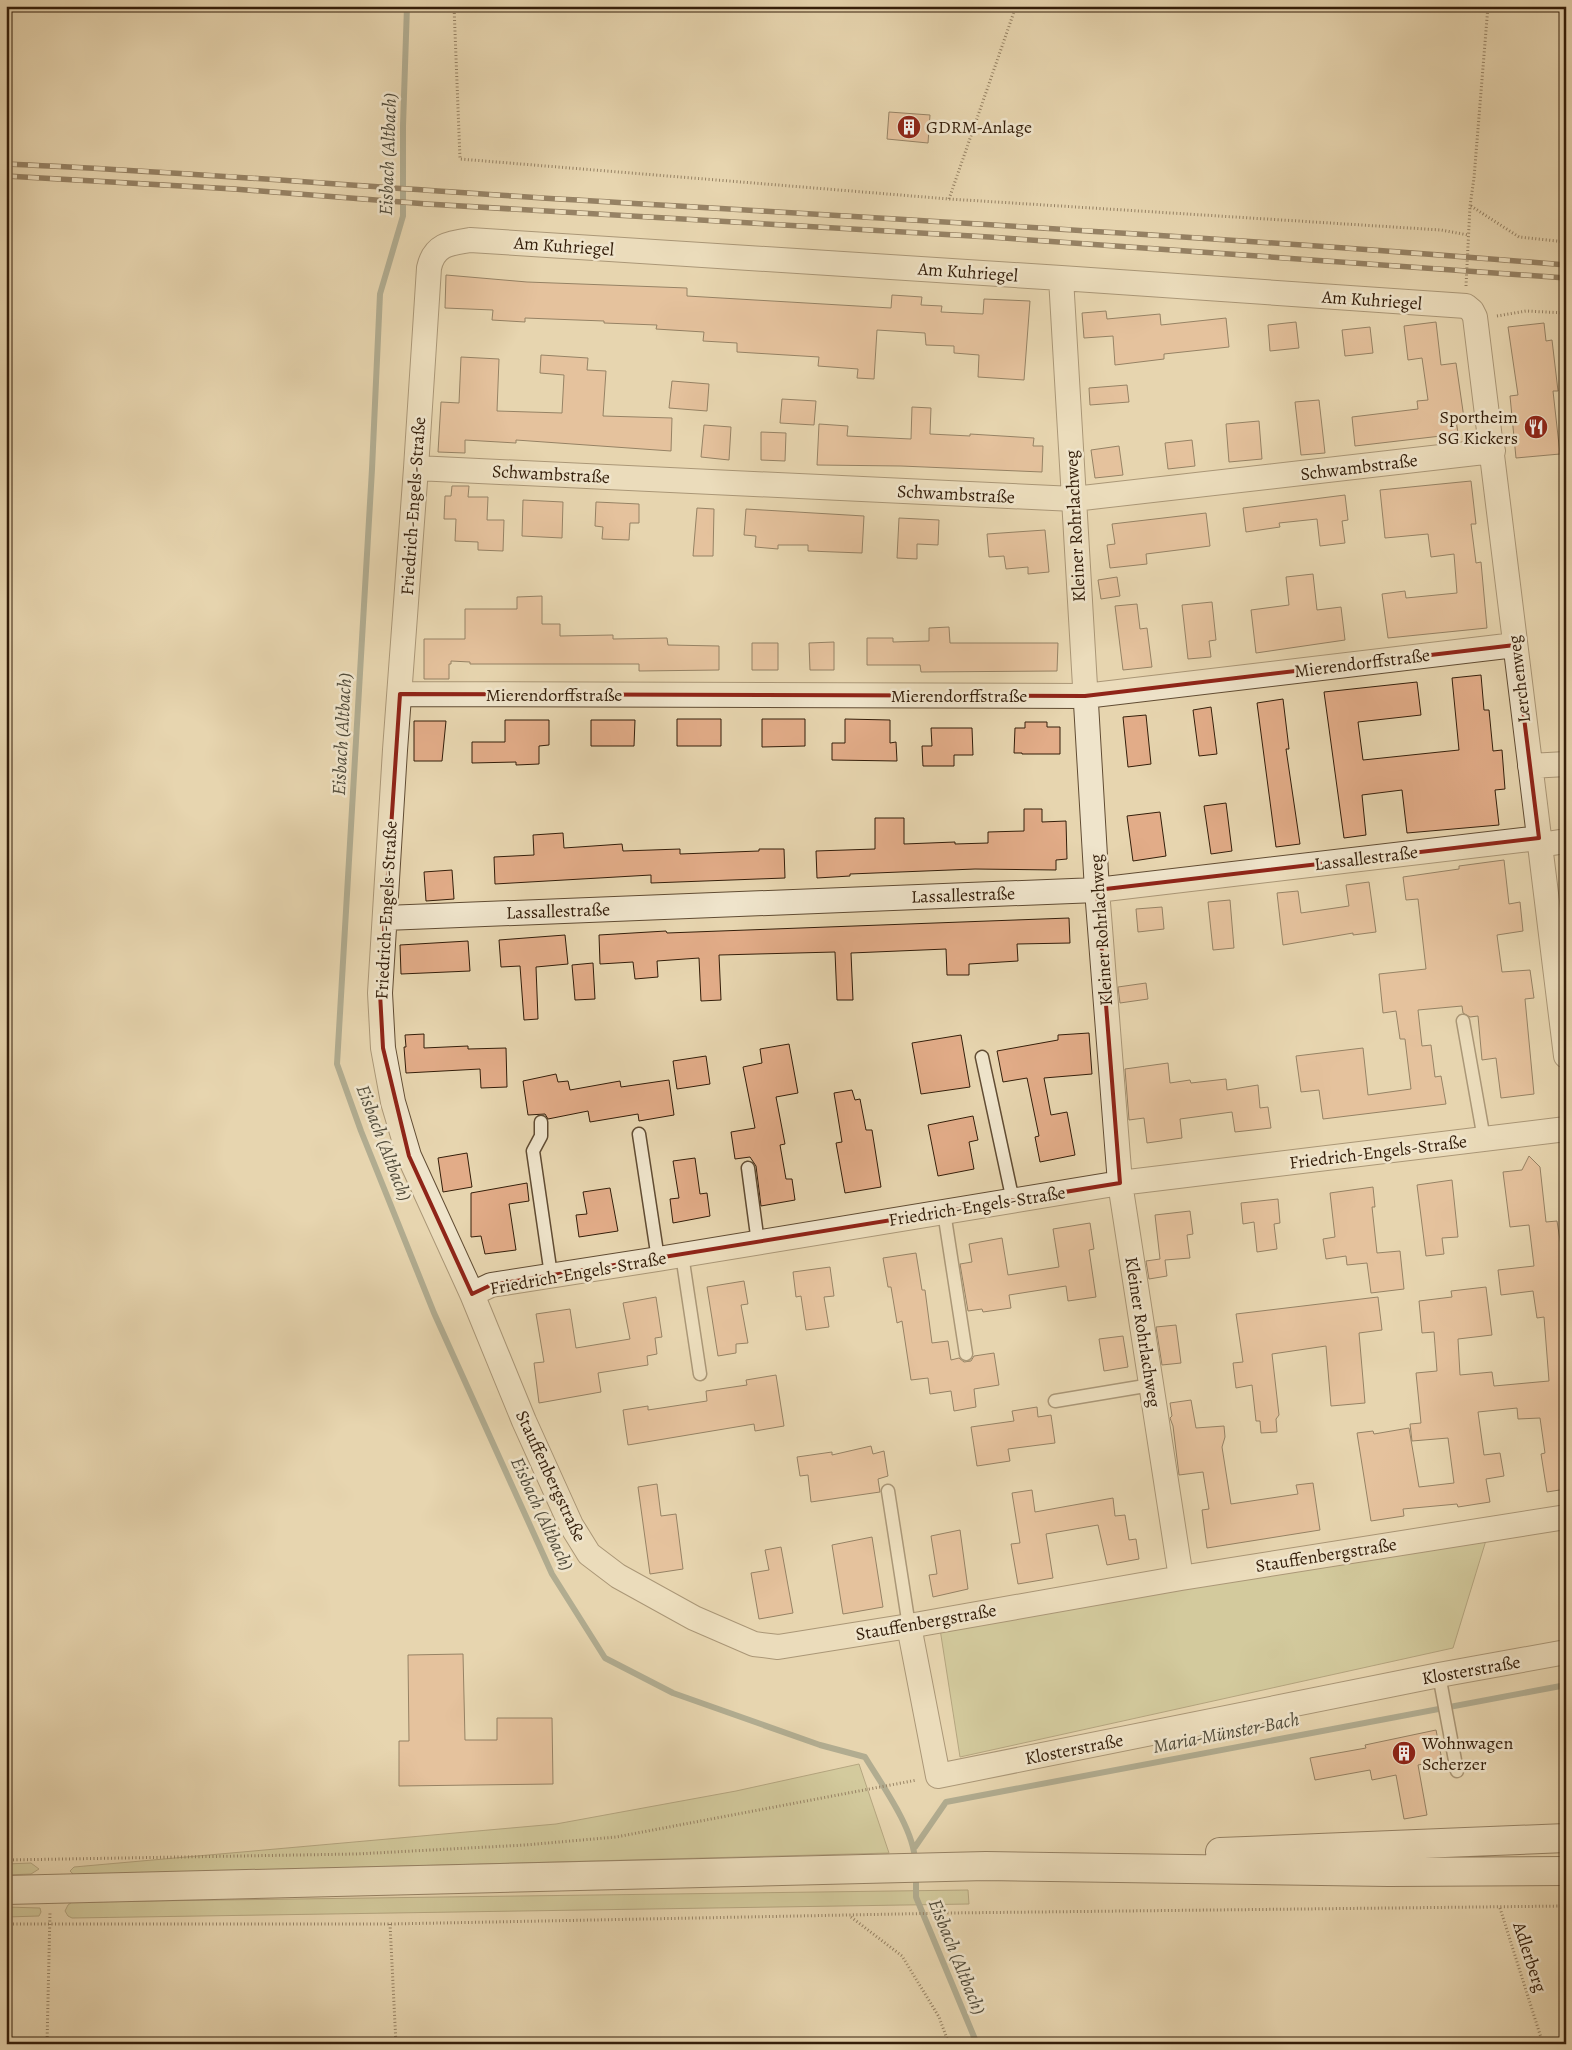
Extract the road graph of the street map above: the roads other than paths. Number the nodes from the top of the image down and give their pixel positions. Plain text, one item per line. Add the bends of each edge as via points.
1 (470, 240) joint
2 (1061, 278) junction
3 (1470, 312) joint
4 (1493, 451) junction
5 (416, 468) junction
6 (1074, 500) junction
7 (1515, 645) junction
8 (400, 694) junction
9 (1085, 696) junction
10 (1566, 764) edge
11 (1530, 766) junction
12 (1566, 841) edge
13 (1539, 842) junction
14 (1097, 890) junction
15 (385, 918) junction
16 (1463, 1021) dead end
17 (1566, 1056) edge
18 (982, 1057) dead end
19 (541, 1122) dead end
20 (1566, 1129) edge
21 (639, 1134) dead end
22 (1484, 1140) junction
23 (748, 1168) dead end
24 (1120, 1182) junction
25 (1013, 1201) junction
26 (944, 1212) junction
27 (758, 1242) junction
28 (682, 1255) junction
29 (658, 1259) junction
30 (551, 1275) junction
31 (472, 1294) junction
32 (966, 1354) dead end
33 (700, 1374) dead end
34 (1151, 1386) junction
35 (1055, 1401) dead end
36 (888, 1491) dead end
37 (1566, 1517) edge
38 (1181, 1578) junction
39 (909, 1626) junction
40 (1566, 1652) edge
41 (1439, 1675) junction
42 (1457, 1771) dead end
43 (1566, 1838) edge
44 (986, 1866) junction
45 (1566, 1871) edge
46 (6, 1890) edge

1 - 2 street, Am Kuhriegel
1 - 5 street, Friedrich-Engels-Straße via 451,242 432,257
2 - 3 street, Am Kuhriegel
2 - 6 street, Kleiner Rohrlachweg
3 - 4 street, Lerchenweg
4 - 6 street, Schwambstraße
4 - 7 street, Lerchenweg
5 - 6 street, Schwambstraße
5 - 8 street, Friedrich-Engels-Straße
6 - 9 street, Kleiner Rohrlachweg
7 - 9 street, Mierendorffstraße
7 - 11 street, Lerchenweg
8 - 9 street, Mierendorffstraße
8 - 15 street, Friedrich-Engels-Straße
9 - 14 street, Kleiner Rohrlachweg
10 - 11 street
11 - 13 street, Lerchenweg
12 - 13 street, Lassallestraße
13 - 14 street, Lassallestraße
13 - 17 street, Lerchenweg
14 - 15 street, Lassallestraße
14 - 24 street, Kleiner Rohrlachweg
15 - 31 street, Friedrich-Engels-Straße via 380,993 383,1048 393,1102 409,1156
16 - 22 lane
18 - 25 lane
19 - 30 lane via 541,1136 533,1151
20 - 22 street, Friedrich-Engels-Straße
21 - 29 lane
22 - 24 street, Friedrich-Engels-Straße
23 - 27 lane
24 - 25 street, Friedrich-Engels-Straße
24 - 34 street, Kleiner Rohrlachweg
25 - 26 street, Friedrich-Engels-Straße
26 - 27 street, Friedrich-Engels-Straße
26 - 32 lane
27 - 28 street, Friedrich-Engels-Straße
28 - 29 street, Friedrich-Engels-Straße
28 - 33 lane
29 - 30 street, Friedrich-Engels-Straße
30 - 31 street, Friedrich-Engels-Straße via 491,1285
31 - 39 street, Stauffenbergstraße via 571,1524 590,1554 611,1571 694,1618 754,1644 778,1647
34 - 35 lane
34 - 38 street, Kleiner Rohrlachweg
36 - 39 lane
37 - 38 street, Stauffenbergstraße
38 - 39 street, Stauffenbergstraße
39 - 41 street, Klosterstraße via 938,1776
40 - 41 street, Klosterstraße
41 - 42 lane
43 - 44 main road via 1075,1857
44 - 45 main road via 1389,1872
44 - 46 main road

